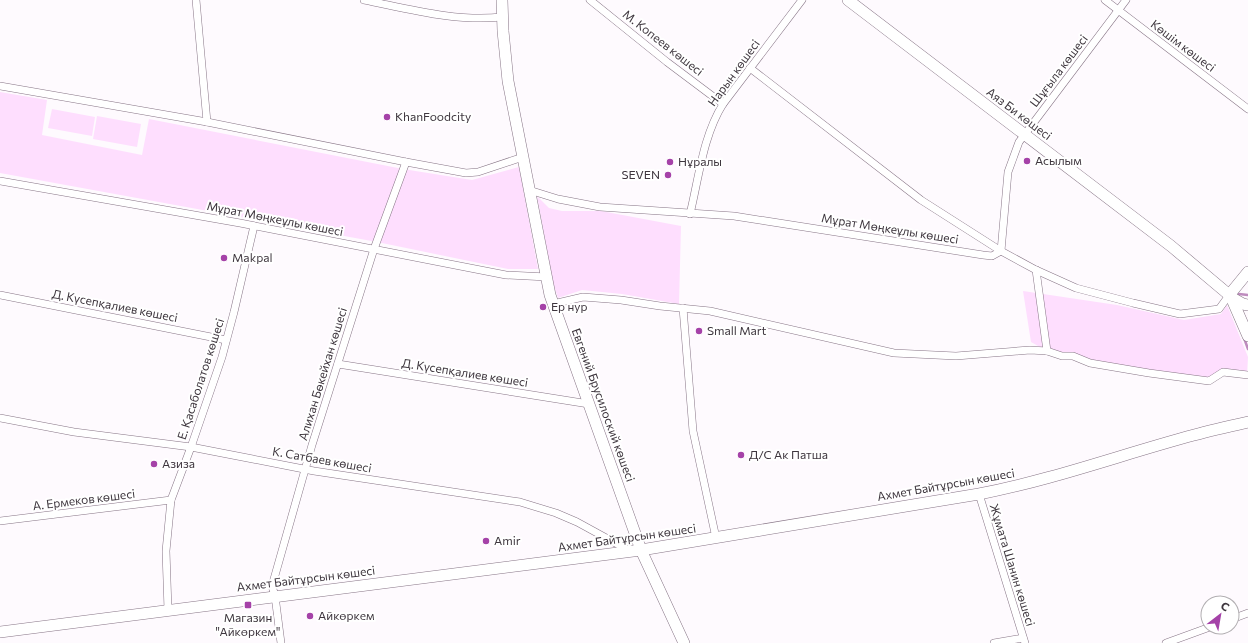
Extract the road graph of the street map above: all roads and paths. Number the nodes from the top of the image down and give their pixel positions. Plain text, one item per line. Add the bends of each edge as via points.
1 (196, 0) edge
2 (364, 0) edge
3 (502, 0) edge
4 (590, 0) edge
5 (802, 0) edge
6 (848, 0) edge
7 (1105, 0) edge
8 (1126, 0) edge
9 (1118, 10) junction
10 (502, 17) junction
11 (750, 68) junction
12 (0, 88) edge
13 (723, 104) junction
14 (1248, 109) edge
15 (207, 122) junction
16 (1024, 134) junction
17 (522, 157) junction
18 (406, 162) junction
19 (0, 181) edge
20 (529, 190) junction
21 (690, 214) junction
22 (254, 226) junction
23 (374, 249) junction
24 (1001, 251) junction
25 (1036, 270) junction
26 (1248, 272) edge
27 (547, 277) junction
28 (1230, 294) junction
29 (0, 295) edge
30 (554, 304) junction
31 (1248, 306) edge
32 (683, 308) junction
33 (1240, 316) junction
34 (1248, 336) edge
35 (226, 340) junction
36 (1047, 351) junction
37 (338, 364) junction
38 (1248, 375) edge
39 (589, 404) junction
40 (0, 418) edge
41 (1248, 422) edge
42 (191, 447) junction
43 (305, 469) junction
44 (979, 494) junction
45 (171, 500) junction
46 (0, 521) edge
47 (716, 538) junction
48 (636, 550) junction
49 (275, 596) junction
50 (168, 610) junction
51 (1200, 631) edge
52 (0, 632) edge
53 (1024, 641) edge
54 (281, 643) edge
55 (684, 643) edge
56 (994, 643) edge
57 (1166, 643) edge

1 - 15 street
2 - 10 street via 442,16 477,19
3 - 10 street, Евгений Брусилоский көшесі
4 - 13 street, М. Копеев көшесі
5 - 11 street, Нарын көшесі
6 - 16 street, Аяз Би көшесі
7 - 9 street, Көшім көшесі
8 - 9 street, Шұғыла көшесі
9 - 14 street, Көшім көшесі
9 - 16 street, Шұғыла көшесі
10 - 17 street, Евгений Брусилоский көшесі via 508,81
11 - 13 street, Нарын көшесі
11 - 24 street via 921,200
12 - 15 street
13 - 21 street, Нарын көшесі via 708,137
15 - 18 street
16 - 24 street, Шұғыла көшесі via 1008,172
16 - 28 street, Аяз Би көшесі
17 - 18 street via 472,174
17 - 20 street, Евгений Брусилоский көшесі
18 - 23 street, Алихан Бөкейхан көшесі
19 - 22 street, Мұрат Мөңкеұлы көшесі
20 - 21 street, Мұрат Мөңкеұлы көшесі via 600,207
20 - 27 street, Евгений Брусилоский көшесі
21 - 24 street, Мұрат Мөңкеұлы көшесі via 734,216 983,255 992,256
22 - 23 street, Мұрат Мөңкеұлы көшесі
22 - 35 street, Е. Қасаболатов көшесі
23 - 27 street, Мұрат Мөңкеұлы көшесі via 506,275
23 - 37 street, Алихан Бөкейхан көшесі
24 - 25 street
25 - 28 street via 1076,288 1180,314 1219,309
25 - 36 street
26 - 28 street
27 - 30 street, Евгений Брусилоский көшесі
28 - 31 street, Аяз Би көшесі
28 - 33 street
29 - 35 street, Д. Күсепқалиев көшесі
30 - 32 street via 583,297
30 - 39 street, Евгений Брусилоский көшесі
31 - 33 street
32 - 36 street via 894,353 956,356
32 - 47 street via 693,431
33 - 34 street
35 - 42 street, Е. Қасаболатов көшесі
36 - 38 street via 1062,356 1073,356 1090,363 1148,373 1209,380 1223,372
37 - 39 street, Д. Күсепқалиев көшесі
37 - 43 street, Алихан Бөкейхан көшесі
39 - 48 street, Евгений Брусилоский көшесі
40 - 42 street, К. Сатбаев көшесі via 74,432
41 - 44 street, Ахмет Байтұрсын көшесі via 1196,434 1002,490
42 - 43 street, К. Сатбаев көшесі
42 - 45 street, Е. Қасаболатов көшесі
43 - 48 street, К. Сатбаев көшесі via 520,502 556,513
43 - 49 street, Алихан Бөкейхан көшесі via 272,586
44 - 47 street, Ахмет Байтұрсын көшесі
44 - 53 street, Жұмата Шанин көшесі
45 - 46 street, А. Ермеков көшесі
45 - 50 street, Е. Қасаболатов көшесі via 166,551
47 - 48 street, Ахмет Байтұрсын көшесі
48 - 49 street, Ахмет Байтұрсын көшесі
48 - 55 street, Евгений Брусилоский көшесі
49 - 50 street, Ахмет Байтұрсын көшесі
49 - 54 street, Алихан Бөкейхан көшесі
50 - 52 street, Ахмет Байтұрсын көшесі
51 - 57 street
53 - 56 street

